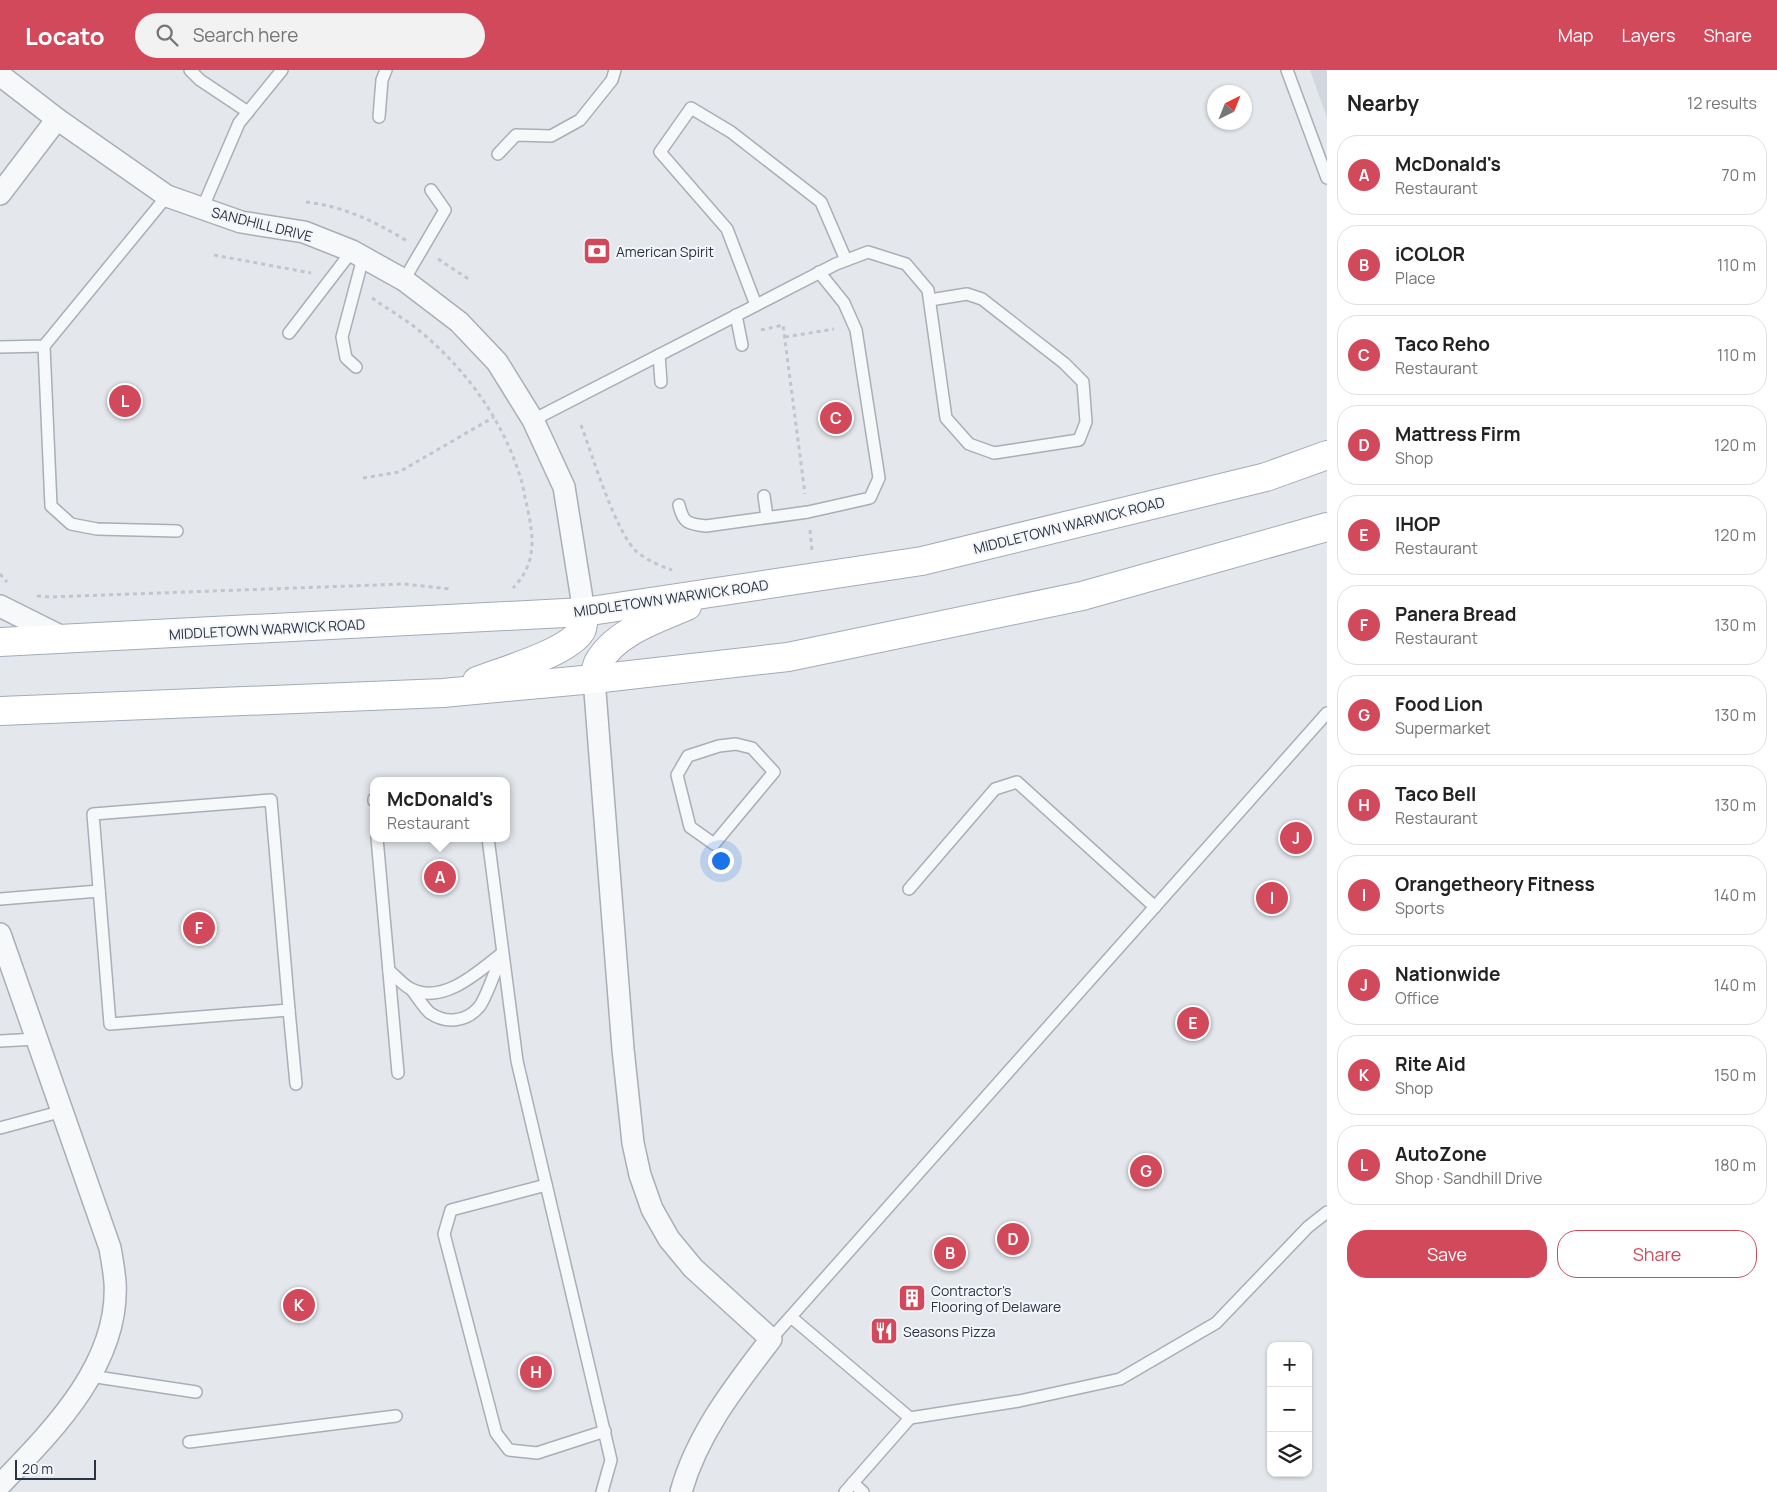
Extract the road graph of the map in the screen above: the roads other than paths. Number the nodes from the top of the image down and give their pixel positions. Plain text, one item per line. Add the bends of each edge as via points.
1 (190, 70) edge
2 (282, 70) edge
3 (386, 70) edge
4 (615, 70) edge
5 (1287, 70) edge
6 (0, 75) edge
7 (248, 112) junction
8 (380, 117) dead end
9 (57, 119) junction
10 (498, 154) dead end
11 (1327, 178) edge
12 (431, 190) dead end
13 (0, 194) edge
14 (167, 196) junction
15 (202, 209) junction
16 (357, 254) junction
17 (846, 260) junction
18 (819, 272) junction
19 (404, 280) junction
20 (930, 300) junction
21 (756, 305) junction
22 (736, 315) junction
23 (289, 333) dead end
24 (742, 345) dead end
25 (44, 346) junction
26 (0, 347) edge
27 (658, 355) junction
28 (356, 367) dead end
29 (661, 382) dead end
30 (533, 420) junction
31 (1327, 455) edge
32 (764, 496) dead end
33 (679, 505) dead end
34 (767, 517) junction
35 (1327, 527) edge
36 (177, 531) dead end
37 (716, 592) junction
38 (0, 606) edge
39 (584, 612) junction
40 (69, 640) junction
41 (0, 642) edge
42 (594, 679) junction
43 (443, 693) junction
44 (0, 711) edge
45 (1327, 713) edge
46 (690, 827) joint
47 (377, 842) edge
48 (489, 842) edge
49 (909, 890) dead end
50 (99, 891) junction
51 (0, 899) edge
52 (1155, 907) junction
53 (0, 934) edge
54 (503, 953) junction
55 (389, 971) junction
56 (411, 989) junction
57 (289, 1010) junction
58 (38, 1039) junction
59 (0, 1041) edge
60 (398, 1073) dead end
61 (296, 1084) dead end
62 (63, 1111) junction
63 (0, 1128) edge
64 (546, 1185) junction
65 (1327, 1212) edge
66 (791, 1317) junction
67 (771, 1339) junction
68 (90, 1376) junction
69 (196, 1392) dead end
70 (396, 1416) dead end
71 (910, 1418) junction
72 (605, 1431) junction
73 (189, 1442) dead end
74 (0, 1485) edge
75 (849, 1488) edge
76 (602, 1492) edge
77 (681, 1492) edge
78 (863, 1492) edge

1 - 7 lane
2 - 7 lane
3 - 8 lane via 382,80
4 - 10 lane via 612,80 580,120 551,136 516,135
5 - 11 lane
6 - 9 street, SANDHILL DRIVE
7 - 15 lane via 239,123
9 - 13 street
9 - 14 street, SANDHILL DRIVE
12 - 19 lane via 445,210
14 - 15 street, SANDHILL DRIVE
14 - 25 lane
15 - 16 street, SANDHILL DRIVE via 241,222 304,232
16 - 19 street, SANDHILL DRIVE
16 - 23 lane via 332,277
16 - 28 lane via 356,286 342,337 346,358
17 - 18 lane
17 - 20 lane via 868,252 906,264 928,290
17 - 21 lane via 821,202 731,132 691,108 660,152 727,229
18 - 21 lane
18 - 34 lane via 844,303 856,330 879,478 870,498 808,512
19 - 30 street, SANDHILL DRIVE via 459,322 496,362
20 - 20 lane via 946,418 969,444 994,453 1079,440 1086,422 1083,382 1064,363 982,298 967,294
21 - 22 lane
22 - 24 lane
22 - 27 lane
25 - 26 lane
25 - 36 lane via 51,506 70,524 97,530
27 - 29 lane
27 - 30 lane
30 - 39 street, SANDHILL DRIVE via 564,488
31 - 37 main road, MIDDLETOWN WARWICK ROAD via 1266,476 922,561
32 - 34 lane
33 - 34 lane via 682,517 690,524 706,526
35 - 42 main road via 1082,596 788,656
37 - 39 main road, MIDDLETOWN WARWICK ROAD
37 - 42 main road via 636,629 613,644 598,664
38 - 40 street
39 - 40 main road, MIDDLETOWN WARWICK ROAD
39 - 43 main road via 583,629 574,640 551,653
40 - 41 main road, MIDDLETOWN WARWICK ROAD
42 - 43 main road
42 - 67 street via 623,1049 633,1143 640,1175 652,1210 669,1239 693,1268
43 - 44 main road
45 - 52 lane
46 - 46 lane via 678,776 688,756 718,746 736,744 752,748 774,772 714,844
47 - 55 lane
48 - 54 lane
49 - 52 lane via 995,789 1017,782
50 - 51 lane
50 - 57 lane via 110,1024
50 - 57 lane via 93,814 271,800
52 - 66 lane
53 - 58 street
54 - 56 lane via 453,988 433,994
54 - 56 lane via 479,1007 466,1017 454,1021 442,1019 429,1012
54 - 64 lane via 516,1061
55 - 56 lane
55 - 60 lane
57 - 61 lane
58 - 59 lane
58 - 62 street
62 - 63 lane
62 - 68 street via 110,1248 115,1283 111,1322
64 - 72 lane
64 - 72 lane via 451,1210 444,1234 496,1433 509,1450 538,1453
65 - 71 lane via 1308,1227 1216,1322 1120,1379 1019,1401
66 - 67 lane
66 - 71 lane
67 - 77 street via 711,1422 695,1452
68 - 69 lane
68 - 74 street via 70,1408
70 - 73 lane
71 - 75 lane
72 - 76 lane via 611,1460
75 - 78 lane

